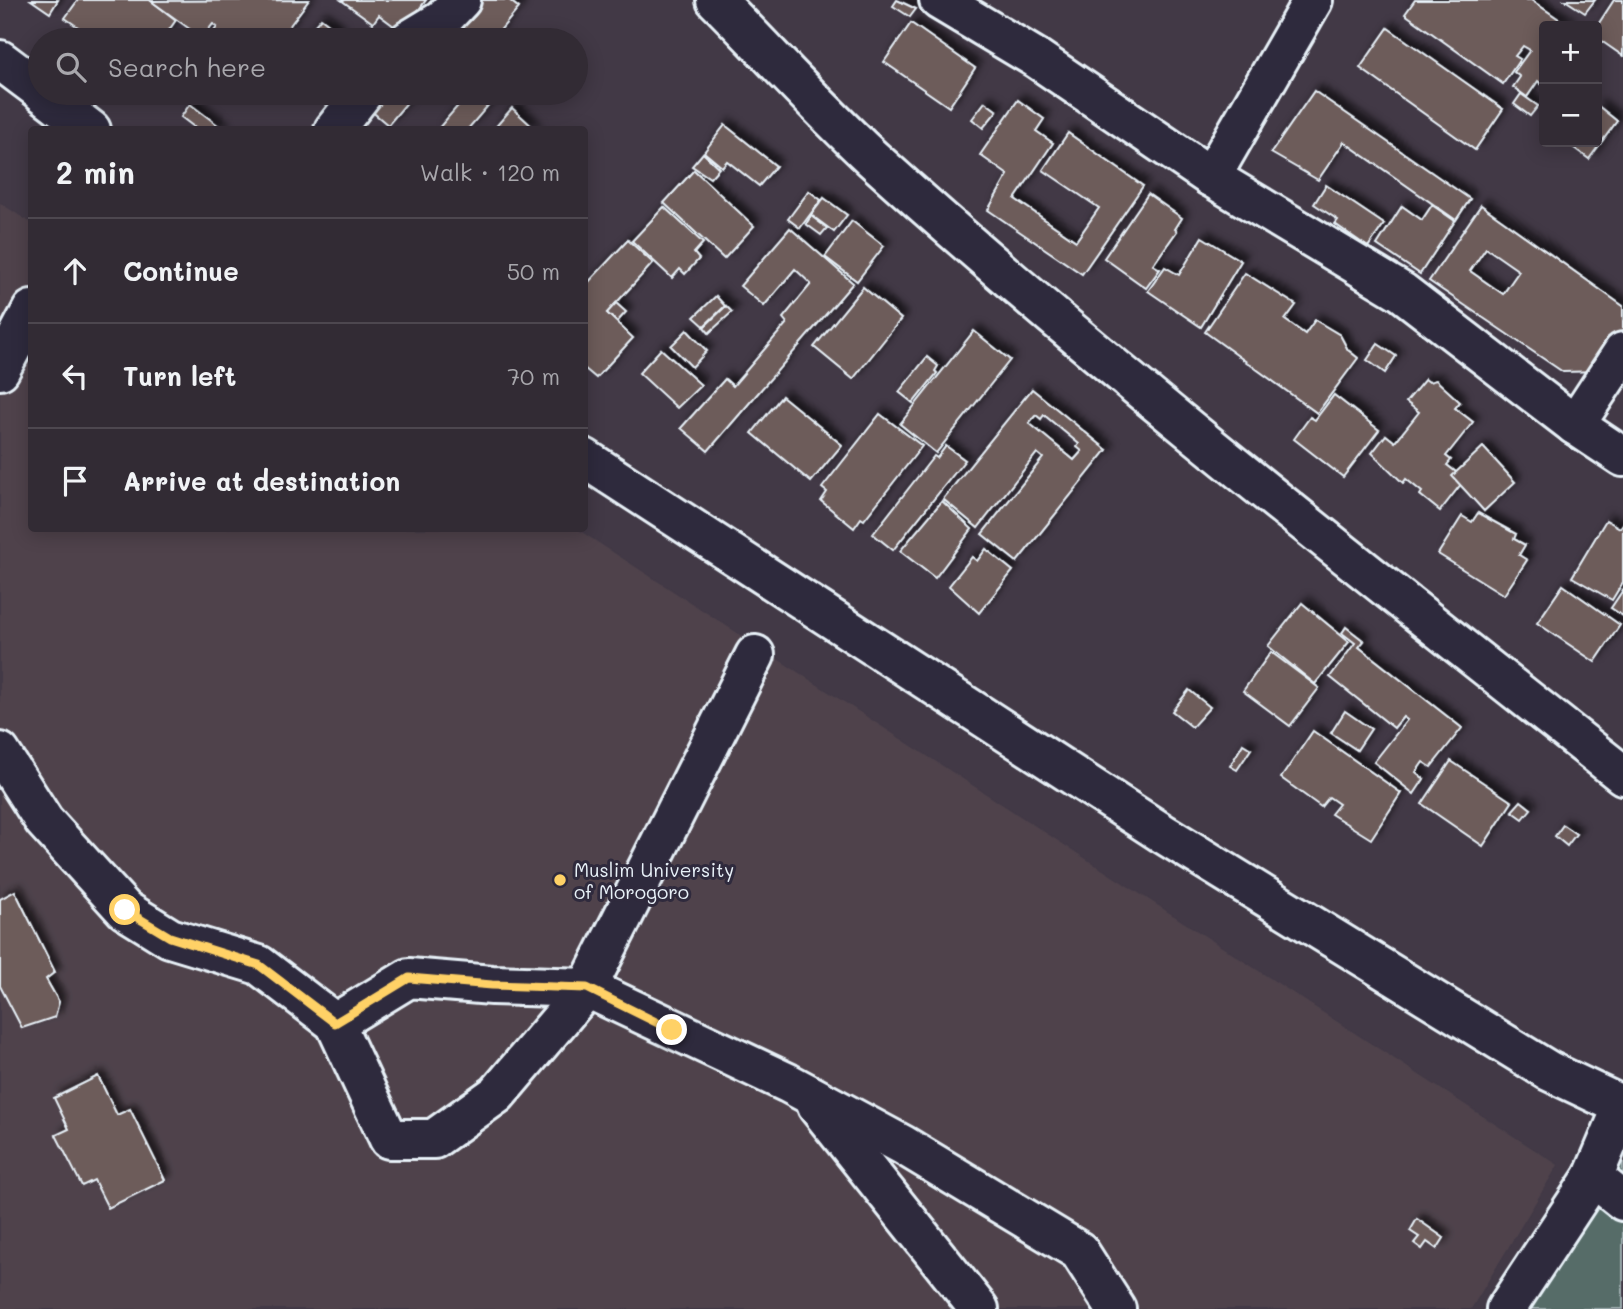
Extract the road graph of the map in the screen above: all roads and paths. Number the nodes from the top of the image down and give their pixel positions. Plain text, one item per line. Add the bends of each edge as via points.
1 (461, 0) edge
2 (716, 0) edge
3 (939, 0) edge
4 (1313, 0) edge
5 (429, 28) edge
6 (0, 60) edge
7 (28, 81) edge
8 (59, 105) edge
9 (354, 105) edge
10 (87, 126) edge
11 (337, 126) edge
12 (1211, 177) junction
13 (28, 317) edge
14 (1623, 352) edge
15 (0, 367) edge
16 (1575, 425) junction
17 (1623, 457) edge
18 (588, 461) edge
19 (755, 655) dead end
20 (0, 752) edge
21 (1623, 775) edge
22 (587, 988) junction
23 (335, 1023) junction
24 (807, 1093) junction
25 (1623, 1106) edge
26 (1593, 1177) junction
27 (1623, 1201) edge
28 (979, 1309) edge
29 (1116, 1309) edge
30 (1506, 1309) edge

1 - 5 street
2 - 21 street via 871,156 1117,368
3 - 12 street via 1036,58
4 - 12 street
6 - 7 street
8 - 10 street
9 - 11 street
12 - 16 street via 1402,292
13 - 15 street
14 - 16 street
16 - 17 street
18 - 25 street via 1162,833 1549,1071
19 - 22 street
20 - 23 street via 44,821 125,910 170,937 259,965
22 - 23 street via 409,978
22 - 23 street via 496,1094 434,1139 389,1139
22 - 24 street
24 - 28 street
24 - 29 street via 903,1144 1079,1251
25 - 26 street
26 - 27 street
26 - 30 street

